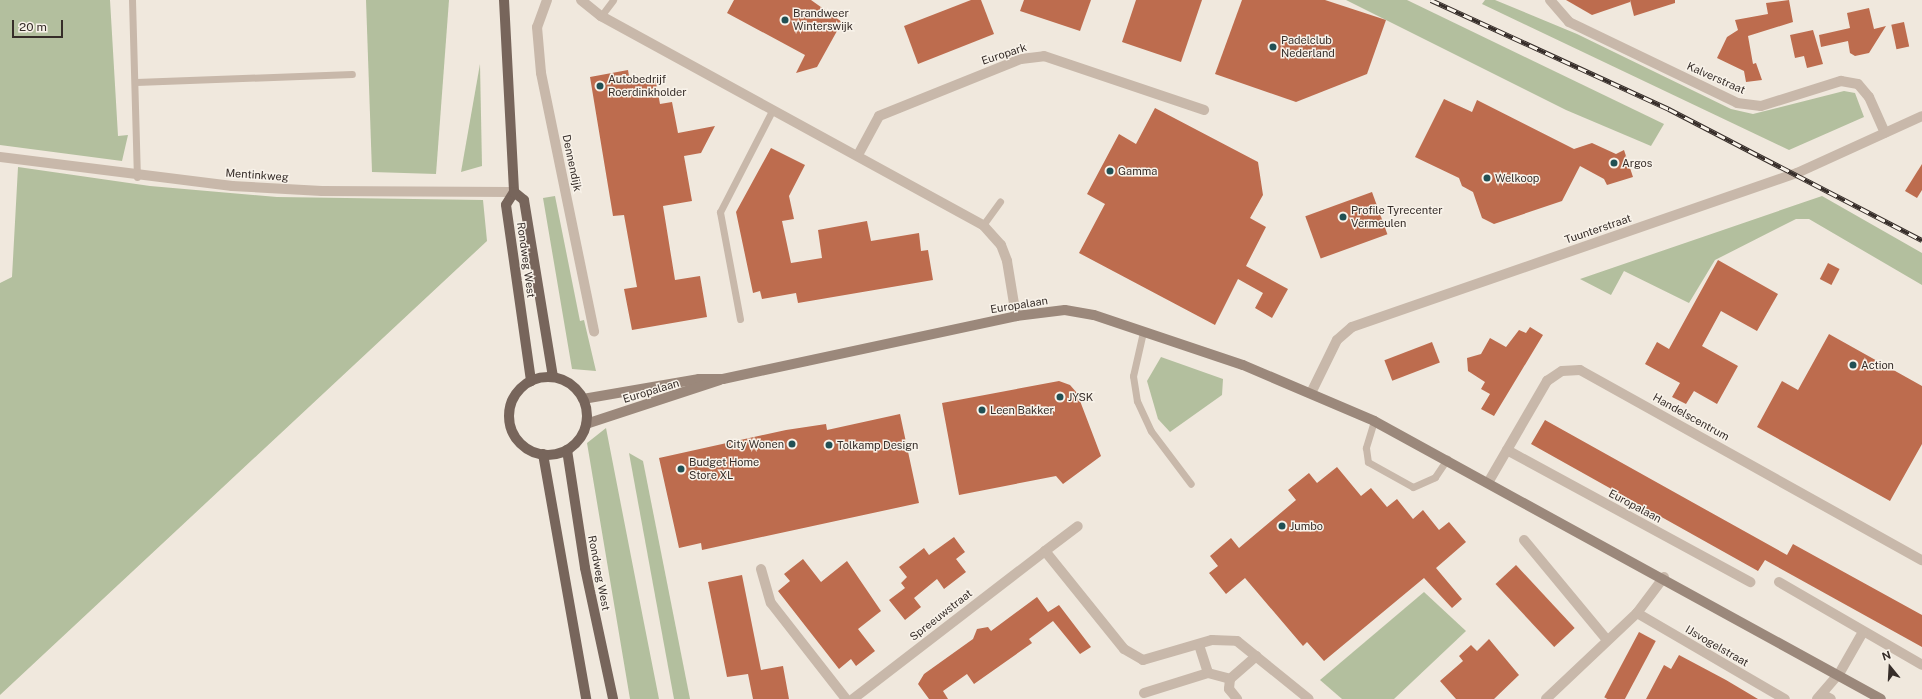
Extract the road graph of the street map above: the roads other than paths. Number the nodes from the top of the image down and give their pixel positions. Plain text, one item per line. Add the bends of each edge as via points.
1 (132, 0) edge
2 (504, 0) edge
3 (547, 0) edge
4 (581, 0) edge
5 (613, 0) edge
6 (1550, 0) edge
7 (601, 16) junction
8 (352, 74) dead end
9 (136, 82) junction
10 (773, 109) junction
11 (1204, 110) dead end
12 (1922, 116) edge
13 (1885, 133) junction
14 (858, 155) junction
15 (0, 157) edge
16 (137, 177) junction
17 (514, 192) junction
18 (1000, 202) dead end
19 (983, 225) junction
20 (1016, 316) junction
21 (740, 319) dead end
22 (594, 332) dead end
23 (1143, 332) junction
24 (553, 377) junction
25 (723, 379) junction
26 (531, 381) junction
27 (1310, 393) junction
28 (583, 399) junction
29 (1374, 421) junction
30 (586, 424) junction
31 (567, 450) junction
32 (1507, 450) junction
33 (543, 454) junction
34 (1447, 459) junction
35 (1489, 481) junction
36 (1190, 484) dead end
37 (1078, 526) dead end
38 (1524, 540) dead end
39 (1045, 551) junction
40 (1922, 560) edge
41 (761, 569) dead end
42 (1664, 577) junction
43 (1750, 582) dead end
44 (1779, 582) dead end
45 (1637, 613) junction
46 (1863, 632) junction
47 (1607, 640) junction
48 (1199, 645) junction
49 (1256, 656) junction
50 (1922, 665) edge
51 (1208, 673) junction
52 (1839, 674) junction
53 (1230, 679) junction
54 (1144, 693) dead end
55 (1824, 697) edge
56 (586, 699) edge
57 (613, 699) edge
58 (846, 699) edge
59 (853, 699) edge
60 (1238, 699) edge
61 (1308, 699) edge
62 (1546, 699) edge
63 (1785, 699) edge
64 (1881, 699) edge

1 - 9 lane
2 - 17 main road, Rondweg West
3 - 22 street, Dennendijk via 537,27 541,73
4 - 7 street
5 - 7 lane
6 - 13 street, Kalverstraat via 1569,22 1738,103 1761,106 1842,81 1858,84 1869,96
7 - 10 street
8 - 9 lane
9 - 16 lane
10 - 14 street
10 - 21 lane via 720,212
11 - 14 street, Europark via 1044,56 1021,59 879,116
12 - 13 street, Tuunterstraat
13 - 27 street, Tuunterstraat via 1797,173 1352,327 1330,351
14 - 19 street
15 - 16 street, Mentinkweg
16 - 17 street, Mentinkweg via 322,191
17 - 24 main road, Rondweg West via 524,200
17 - 26 main road, Rondweg West via 506,205
18 - 19 lane
19 - 20 street via 1001,245 1007,261
20 - 23 street, Europalaan via 1065,310 1094,315
20 - 25 street, Europalaan
23 - 27 street, Europalaan via 1243,365
23 - 36 lane via 1133,376 1137,401 1151,431
24 - 26 main road
24 - 28 main road via 565,381
25 - 28 street, Europalaan via 699,379
25 - 30 street, Europalaan
26 - 33 main road via 513,398 510,422 521,444
27 - 29 street, Europalaan
28 - 30 main road
29 - 34 street, Europalaan
29 - 34 lane via 1366,448 1368,462 1413,487 1435,477
30 - 31 main road via 576,443
31 - 33 main road
31 - 57 main road, Rondweg West via 585,568
32 - 35 street, Handelscentrum
32 - 40 street, Handelscentrum via 1547,381 1562,371 1580,370
32 - 43 street, Europalaan
33 - 56 main road
34 - 35 street, Europalaan
35 - 42 street, Europalaan
37 - 39 street, Spreeuwstraat
38 - 47 street
39 - 48 street via 1124,649 1143,660
39 - 59 street, Spreeuwstraat
41 - 58 street via 771,603
42 - 45 street
42 - 52 street, Europalaan
44 - 46 street
45 - 47 street
45 - 63 street, IJsvogelstraat
46 - 50 street
46 - 52 street
47 - 62 street
48 - 49 street via 1224,639 1237,641
48 - 51 street
49 - 53 street
49 - 61 street
51 - 53 street
51 - 54 street
52 - 55 street
52 - 64 street, Europalaan
53 - 60 street via 1229,688

